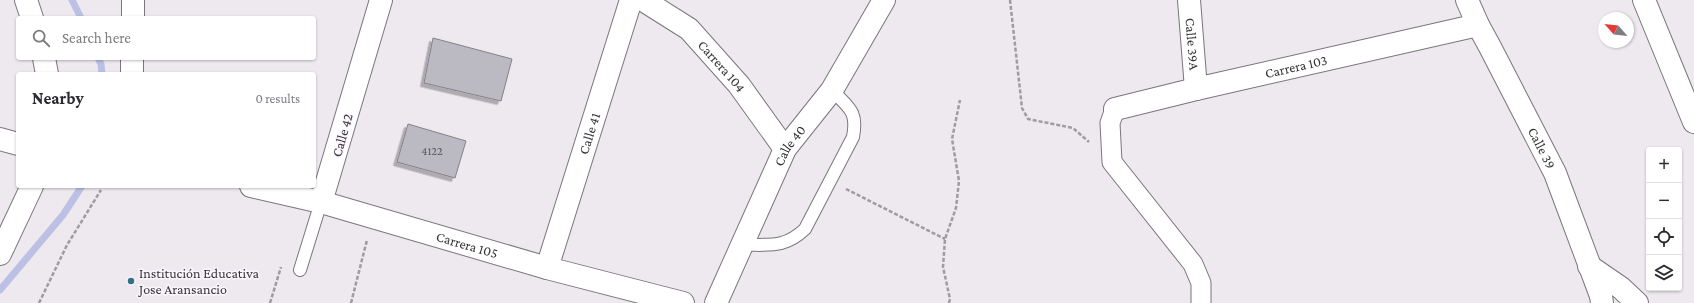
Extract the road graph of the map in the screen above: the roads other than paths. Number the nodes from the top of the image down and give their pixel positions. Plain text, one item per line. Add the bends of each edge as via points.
1 (26, 0) edge
2 (133, 0) edge
3 (381, 0) edge
4 (631, 0) edge
5 (643, 0) edge
6 (884, 0) edge
7 (1189, 0) edge
8 (1467, 0) edge
9 (1644, 0) edge
10 (31, 16) edge
11 (133, 16) edge
12 (1478, 25) junction
13 (44, 60) edge
14 (132, 60) edge
15 (47, 72) edge
16 (132, 72) edge
17 (1196, 89) junction
18 (832, 90) junction
19 (1115, 109) joint
20 (1694, 122) edge
21 (0, 138) edge
22 (16, 143) edge
23 (784, 149) junction
24 (31, 188) edge
25 (260, 188) edge
26 (321, 202) junction
27 (742, 245) junction
28 (0, 254) edge
29 (1589, 266) junction
30 (547, 268) junction
31 (300, 270) dead end
32 (683, 303) edge
33 (716, 303) edge
34 (1201, 303) edge
35 (1602, 303) edge
36 (1637, 303) edge

1 - 10 street
2 - 11 street
3 - 26 street, Calle 42
4 - 30 street, Calle 41
5 - 23 street, Carrera 104 via 689,29 739,85
6 - 18 street, Calle 40
7 - 17 street, Calle 39A
8 - 12 street, Calle 39
9 - 20 street
12 - 17 street, Carrera 103
12 - 29 street, Calle 39 via 1555,173
13 - 15 street
14 - 16 street
17 - 19 street, Carrera 103
18 - 23 street, Calle 40
18 - 27 lane via 851,110 855,123 853,137 805,229 795,239 782,244
19 - 34 street via 1110,123 1112,162 1193,264 1201,283
21 - 22 street
23 - 27 street, Calle 40
24 - 28 street
25 - 26 street, Carrera 105
26 - 30 street, Carrera 105
26 - 31 lane, Calle 42
27 - 33 street, Calle 40
29 - 35 street, Calle 39
29 - 36 street via 1621,288
30 - 32 street, Carrera 105

